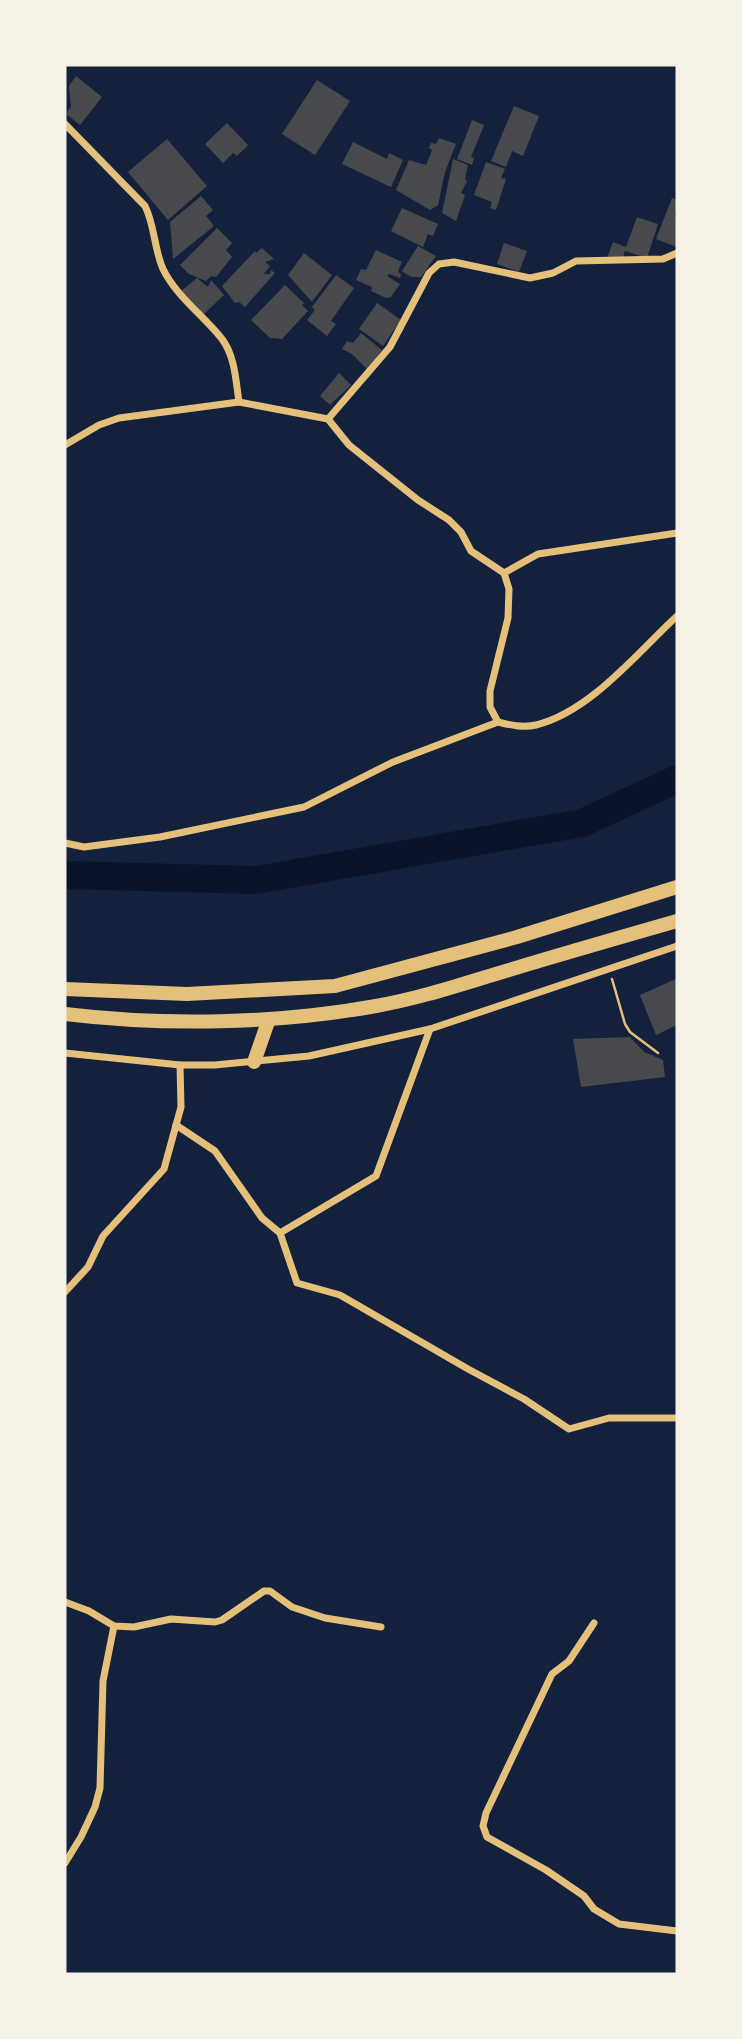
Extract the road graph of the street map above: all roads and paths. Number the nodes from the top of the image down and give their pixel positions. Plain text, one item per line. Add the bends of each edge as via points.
1 (65, 124) edge
2 (677, 253) edge
3 (239, 402) junction
4 (328, 419) junction
5 (65, 445) edge
6 (677, 533) edge
7 (504, 573) junction
8 (677, 616) edge
9 (498, 722) junction
10 (65, 843) edge
11 (677, 887) edge
12 (677, 921) edge
13 (677, 946) edge
14 (609, 969) junction
15 (65, 989) edge
16 (65, 1014) edge
17 (269, 1019) junction
18 (430, 1029) junction
19 (65, 1053) edge
20 (658, 1054) dead end
21 (254, 1062) junction
22 (180, 1065) junction
23 (176, 1125) junction
24 (280, 1233) junction
25 (65, 1292) edge
26 (677, 1418) edge
27 (65, 1602) edge
28 (594, 1623) dead end
29 (114, 1626) junction
30 (381, 1627) dead end
31 (65, 1863) edge
32 (677, 1931) edge

1 - 3 street via 145,206 162,267 224,341
2 - 4 street via 663,259 576,261 530,278 454,262 439,264 429,273 390,347
3 - 4 street
3 - 5 street via 120,418
4 - 7 street via 349,445 449,520 471,551
6 - 7 street via 538,554
7 - 9 street via 509,589 508,618 490,691 490,707
8 - 9 street via 598,690 561,716 534,726
9 - 10 street via 393,762 304,807 159,837 84,847
11 - 15 main road via 517,937 335,986 187,994
12 - 17 main road via 423,995 377,1006
13 - 14 street
14 - 18 street
14 - 20 path via 625,1024
16 - 17 main road
17 - 21 main road
18 - 21 street via 309,1056
18 - 24 street via 376,1176
19 - 22 street
21 - 22 street
22 - 23 street via 181,1107
23 - 24 street via 215,1151 262,1218
23 - 25 street via 164,1169 103,1236 88,1267
24 - 26 street via 297,1283 340,1295 569,1429 610,1418
27 - 29 street
28 - 32 street via 569,1661 552,1674 484,1826 487,1837 546,1870 619,1924
29 - 30 street via 171,1619 215,1622 270,1591 292,1607 325,1618
29 - 31 street via 103,1681 100,1788 96,1807

